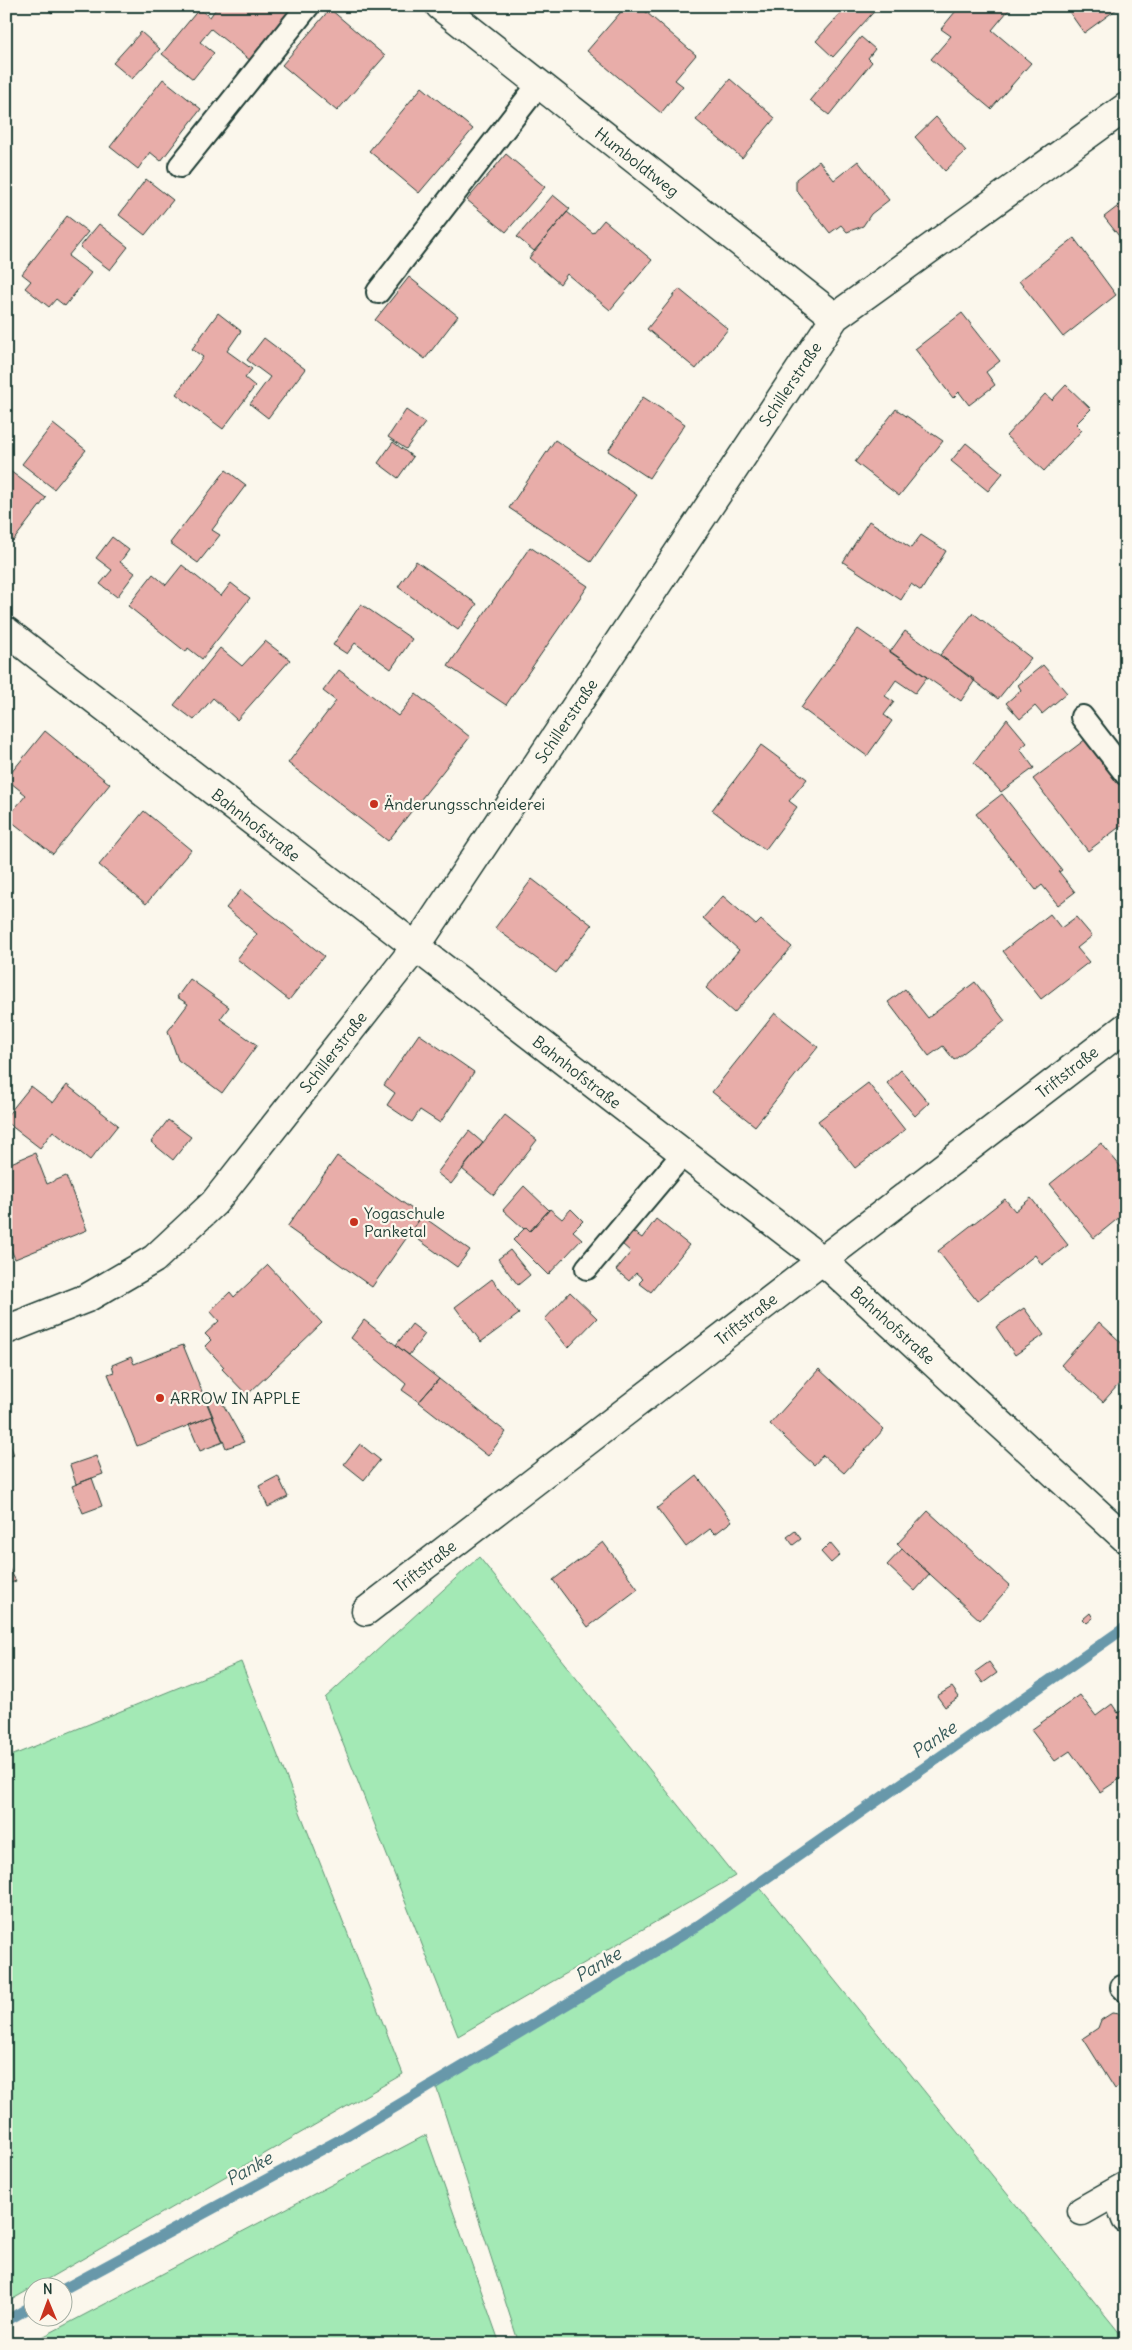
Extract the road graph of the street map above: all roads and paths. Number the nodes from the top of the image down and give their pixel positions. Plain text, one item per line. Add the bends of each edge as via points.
1 (308, 6) edge
2 (440, 6) edge
3 (538, 84) junction
4 (1126, 107) edge
5 (180, 166) dead end
6 (378, 292) dead end
7 (834, 317) junction
8 (6, 631) edge
9 (1082, 716) dead end
10 (1126, 774) edge
11 (415, 948) junction
12 (1126, 1027) edge
13 (683, 1154) junction
14 (822, 1260) junction
15 (587, 1268) dead end
16 (6, 1330) edge
17 (1126, 1539) edge
18 (366, 1611) dead end
19 (1121, 2189) edge
20 (1082, 2211) dead end
21 (1126, 2219) edge

1 - 5 lane
2 - 3 street, Humboldtweg
3 - 6 lane
3 - 7 street, Humboldtweg
4 - 7 street, Schillerstraße
7 - 11 street, Schillerstraße
8 - 11 street, Bahnhofstraße
9 - 10 lane
11 - 13 street, Bahnhofstraße
11 - 16 street, Schillerstraße via 214,1203 178,1239 154,1259 87,1298
12 - 14 street, Triftstraße
13 - 14 street, Bahnhofstraße
13 - 15 lane
14 - 17 street, Bahnhofstraße
14 - 18 street, Triftstraße
19 - 20 street
19 - 21 street

